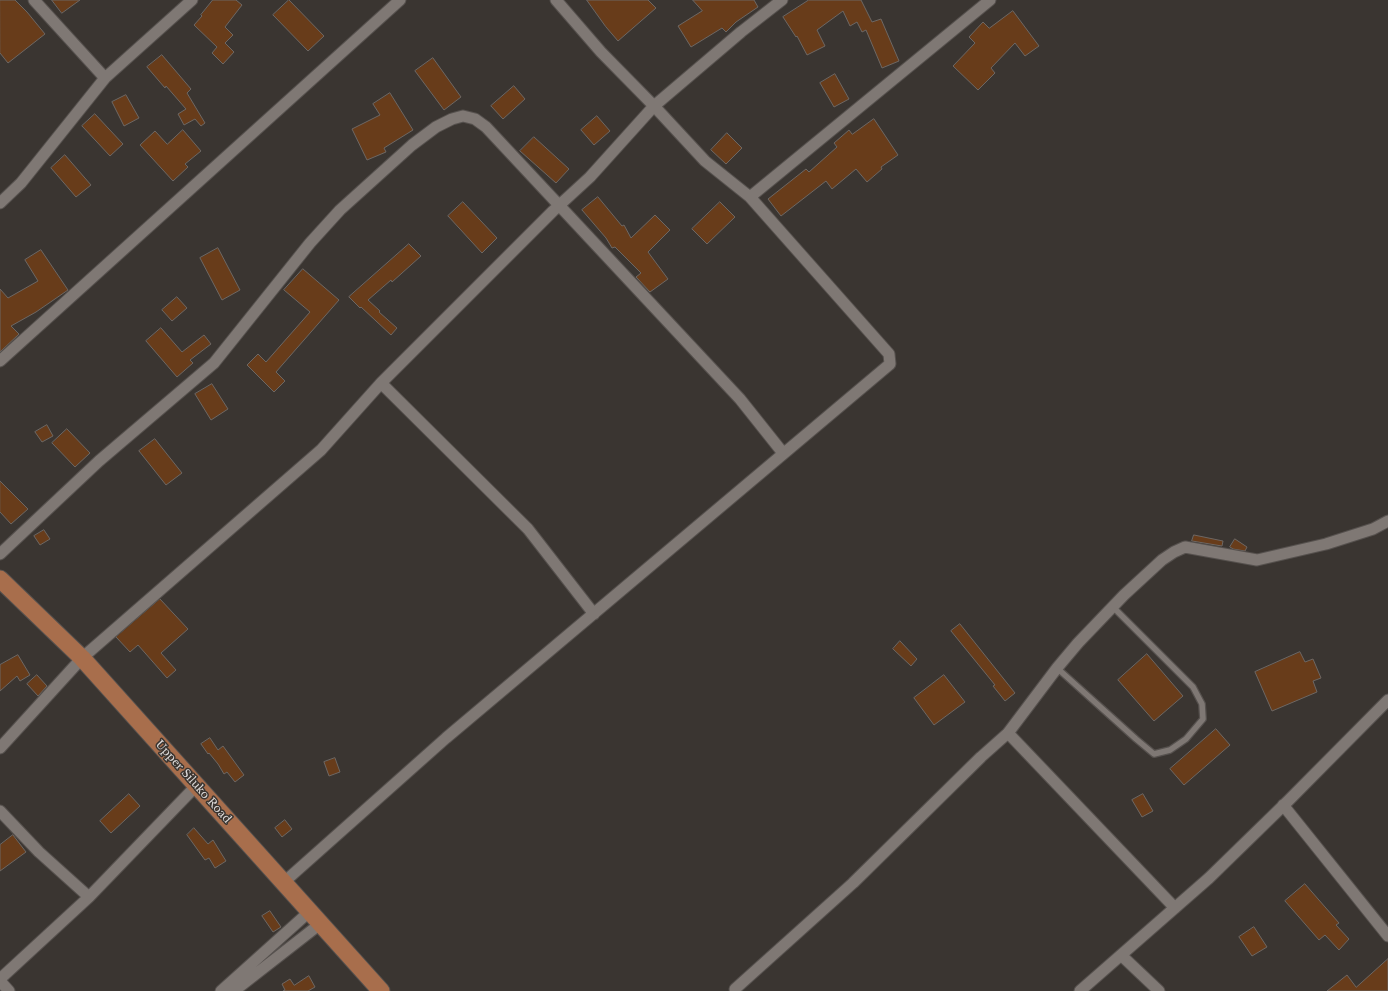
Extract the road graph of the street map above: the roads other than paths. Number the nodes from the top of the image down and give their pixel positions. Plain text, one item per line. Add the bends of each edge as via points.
1 (34, 0) edge
2 (192, 0) edge
3 (400, 0) edge
4 (556, 0) edge
5 (782, 0) edge
6 (990, 0) edge
7 (105, 78) junction
8 (654, 106) junction
9 (750, 197) junction
10 (0, 203) edge
11 (559, 205) junction
12 (0, 361) edge
13 (381, 383) junction
14 (783, 454) junction
15 (1388, 521) edge
16 (0, 554) edge
17 (0, 579) edge
18 (1113, 607) junction
19 (594, 614) junction
20 (82, 658) junction
21 (1057, 668) junction
22 (1388, 700) edge
23 (1008, 733) junction
24 (0, 748) edge
25 (197, 785) junction
26 (1283, 805) junction
27 (0, 812) edge
28 (283, 883) junction
29 (89, 897) junction
30 (1175, 908) junction
31 (314, 918) junction
32 (1388, 936) edge
33 (1122, 955) junction
34 (0, 980) edge
35 (735, 989) dead end
36 (9, 991) edge
37 (220, 991) edge
38 (234, 991) edge
39 (381, 991) edge
40 (1080, 991) edge
41 (1159, 991) edge

1 - 7 street
2 - 7 street
3 - 12 street
4 - 8 street via 601,52
5 - 8 street
6 - 9 street
7 - 10 street via 21,183
8 - 9 street via 705,161
8 - 11 street via 590,176
9 - 14 street via 889,354 890,364
11 - 13 street
11 - 14 street via 740,399
11 - 16 street via 486,127 475,119 463,116 436,127 412,145 325,226 214,363 99,461
13 - 19 street via 528,529
13 - 20 street via 321,450
14 - 19 street
15 - 18 street via 1373,529 1326,544 1257,560 1185,547 1162,560
17 - 20 main road, Upper Siluko Road
18 - 21 street
18 - 21 lane via 1193,687 1202,704 1202,719 1186,739 1170,750 1154,754
19 - 28 street via 446,738
20 - 24 street
20 - 25 main road, Upper Siluko Road
21 - 23 street
22 - 26 street
23 - 30 street
23 - 35 street via 853,883
25 - 28 main road, Upper Siluko Road
25 - 29 street
26 - 30 street
26 - 32 street
27 - 29 street
28 - 31 main road, Upper Siluko Road
29 - 34 street
30 - 33 street
31 - 37 street
31 - 38 street
31 - 39 main road, Upper Siluko Road
33 - 40 street
33 - 41 street
34 - 36 street

